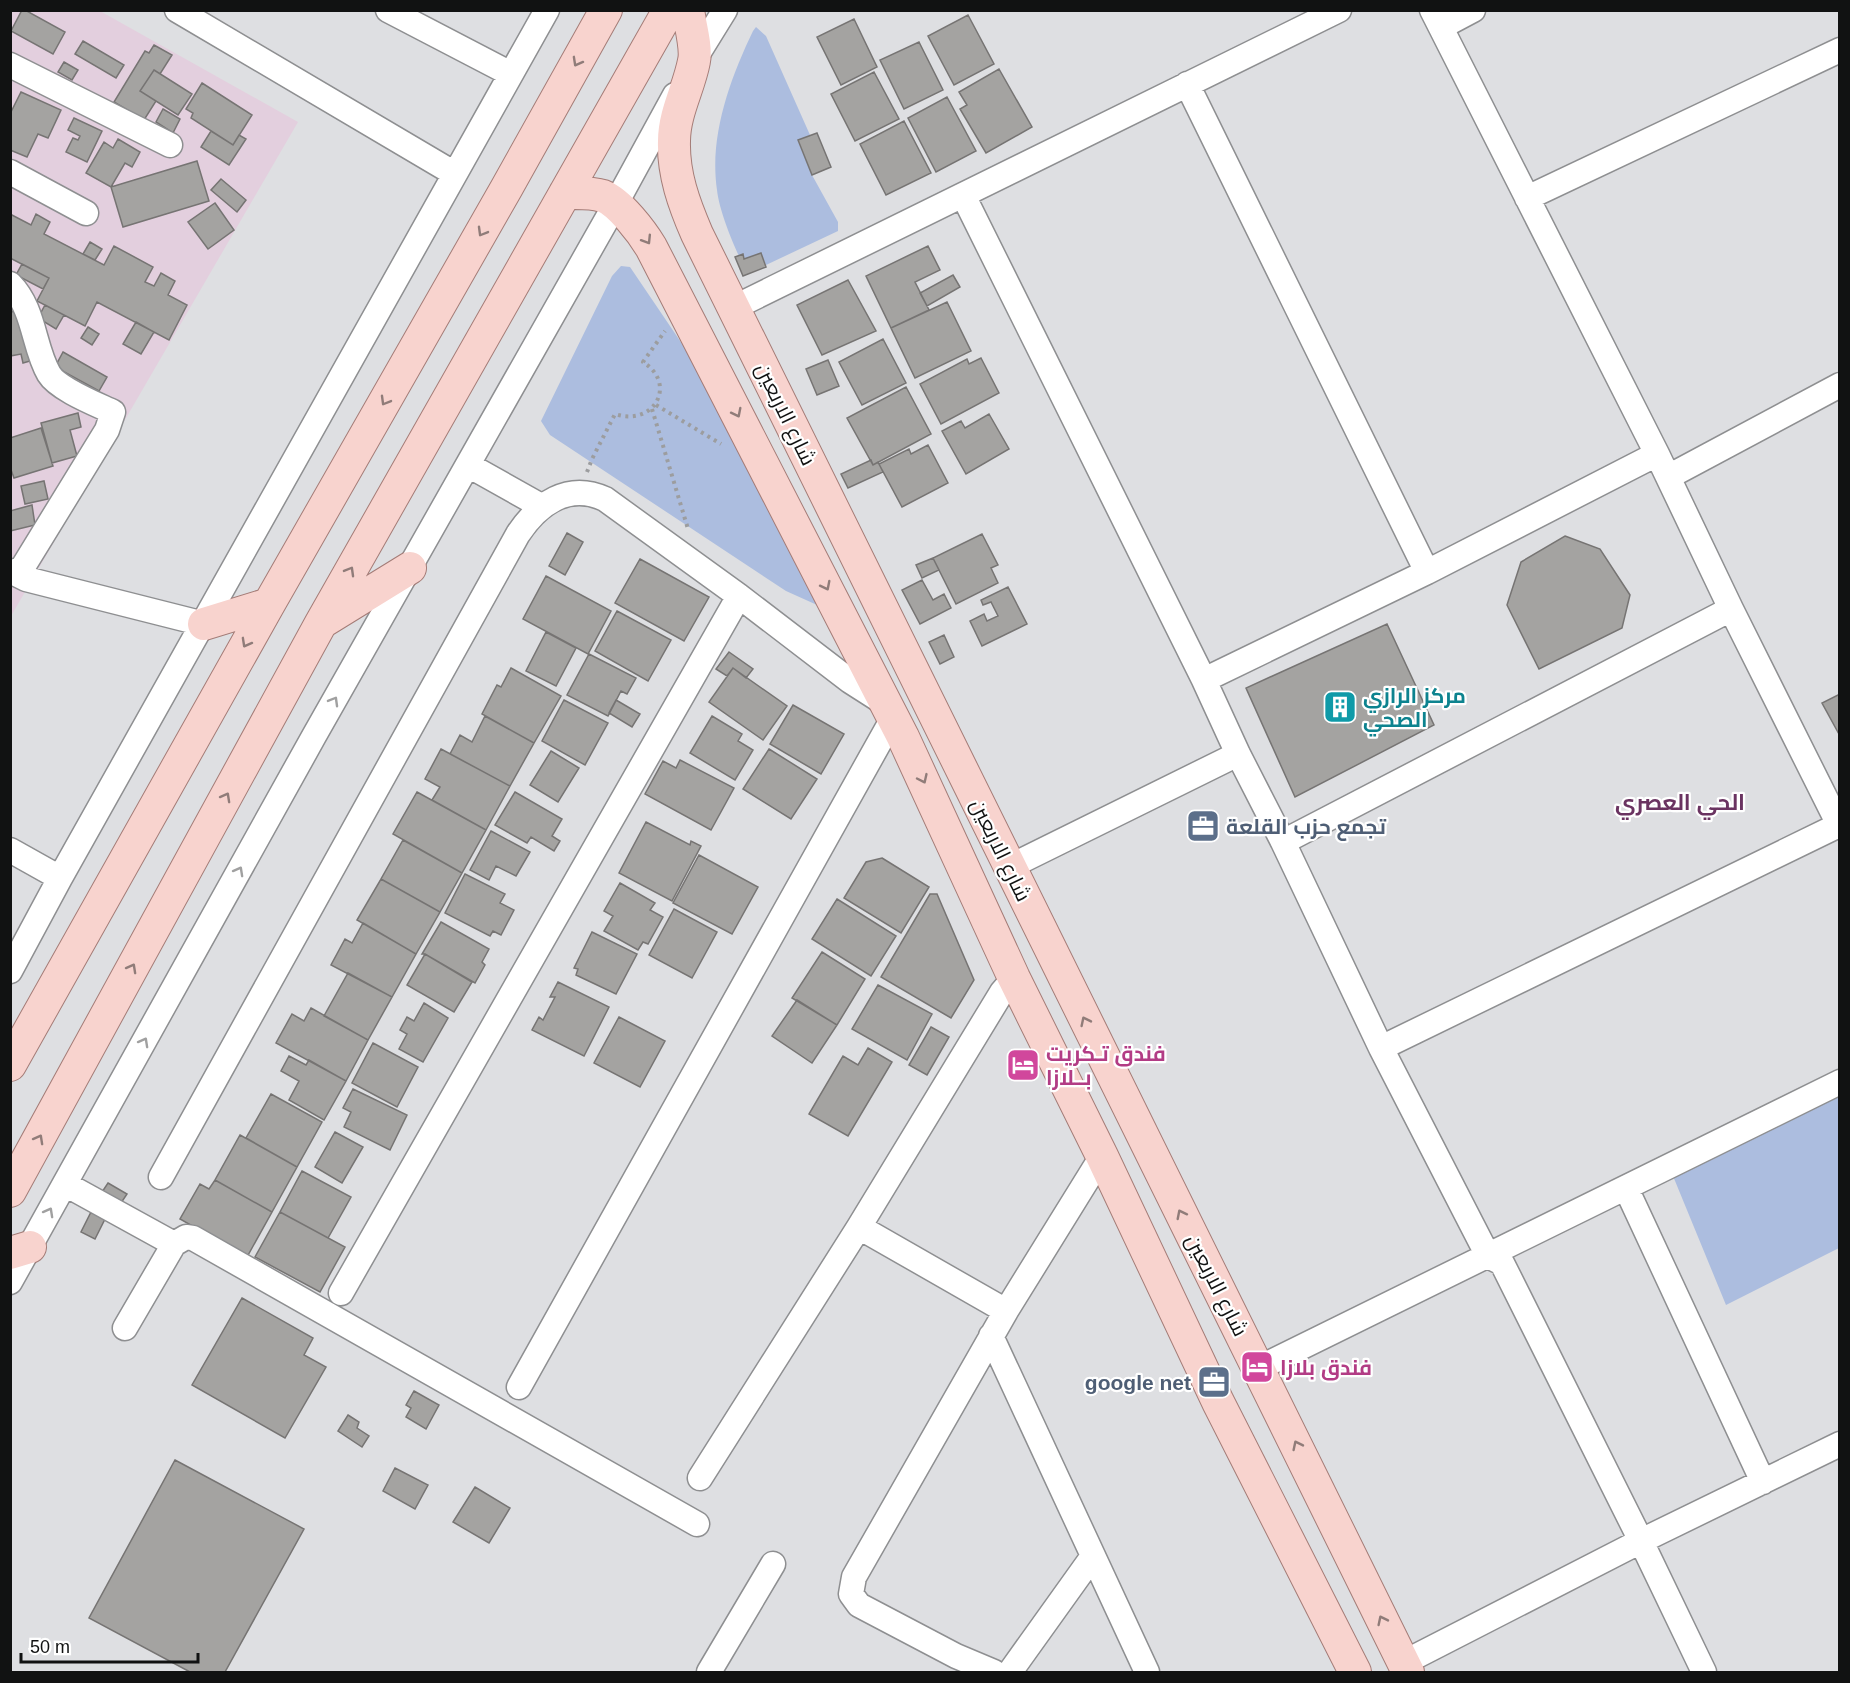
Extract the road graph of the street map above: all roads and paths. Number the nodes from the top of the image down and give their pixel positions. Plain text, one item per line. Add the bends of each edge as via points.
1 (177, 10) edge
2 (388, 10) edge
3 (548, 10) edge
4 (606, 10) edge
5 (669, 10) edge
6 (688, 10) edge
7 (725, 10) edge
8 (1339, 10) edge
9 (1473, 10) edge
10 (1437, 19) edge
11 (1839, 50) edge
12 (695, 58) junction
13 (10, 65) edge
14 (511, 74) junction
15 (1187, 84) junction
16 (170, 145) dead end
17 (10, 172) edge
18 (455, 174) junction
19 (565, 193) junction
20 (963, 195) junction
21 (1527, 198) junction
22 (615, 205) junction
23 (86, 213) dead end
24 (10, 285) edge
25 (682, 308) junction
26 (734, 308) junction
27 (1839, 385) edge
28 (654, 407) junction
29 (726, 447) dead end
30 (1658, 454) junction
31 (468, 465) junction
32 (1668, 477) junction
33 (580, 493) junction
34 (541, 506) junction
35 (698, 567) junction
36 (410, 568) junction
37 (1427, 572) junction
38 (14, 573) edge
39 (739, 596) junction
40 (268, 603) junction
41 (1731, 609) junction
42 (321, 623) junction
43 (204, 624) junction
44 (1204, 680) junction
45 (894, 720) junction
46 (939, 722) junction
47 (1238, 754) junction
48 (1839, 826) edge
49 (1283, 842) junction
50 (10, 850) edge
51 (1009, 867) junction
52 (60, 878) junction
53 (10, 971) edge
54 (1014, 978) junction
55 (1381, 1048) junction
56 (10, 1065) edge
57 (1839, 1082) edge
58 (1102, 1156) junction
59 (160, 1177) dead end
60 (65, 1184) junction
61 (1626, 1188) junction
62 (10, 1191) edge
63 (859, 1227) junction
64 (174, 1244) junction
65 (20, 1250) edge
66 (1488, 1256) junction
67 (10, 1282) edge
68 (341, 1293) dead end
69 (1006, 1311) junction
70 (125, 1328) dead end
71 (991, 1336) junction
72 (1259, 1368) junction
73 (519, 1387) dead end
74 (1839, 1444) edge
75 (700, 1478) dead end
76 (1762, 1482) junction
77 (697, 1524) dead end
78 (1641, 1541) junction
79 (1093, 1556) junction
80 (773, 1564) dead end
81 (951, 1664) edge
82 (1406, 1668) edge
83 (709, 1672) edge
84 (994, 1672) edge
85 (1010, 1672) edge
86 (1147, 1672) edge
87 (1355, 1672) edge
88 (1704, 1672) edge

1 - 18 street
2 - 14 street
3 - 14 street
4 -> 40 main road
5 - 19 main road
6 - 12 main road, شارع الاربعين
7 - 12 street
8 - 15 street
9 - 10 street
10 - 21 street
11 - 21 street
12 - 22 street
12 - 26 main road, شارع الاربعين via 677,118 676,170 686,208
13 - 16 street
14 - 18 street
15 - 20 street
15 - 37 street
17 - 23 street
18 - 43 street
19 - 22 main road, شارع الاربعين via 604,196
42 -> 19 main road
20 - 26 street
20 - 44 street
21 - 30 street
22 -> 25 main road, شارع الاربعين via 641,230
22 - 31 street
24 - 38 street via 25,305 50,375 112,412 107,430
25 - 28 path via 643,362 654,369 660,386
25 -> 45 main road, شارع الاربعين
26 - 46 main road, شارع الاربعين
27 - 32 street
28 - 29 path
28 - 33 path via 636,416 615,414
28 - 35 path
30 - 32 street
30 - 37 street
31 - 34 street
31 - 36 street
32 - 41 street
33 - 34 street
33 - 35 street via 605,499
34 - 59 street via 518,534
35 - 39 street
36 - 42 main road
60 -> 36 street
37 - 44 street
38 - 43 street via 84,595
39 - 45 street
39 - 68 street
40 - 43 main road
40 -> 56 main road
41 - 48 street
41 - 49 street
62 -> 42 main road
43 - 52 street
44 - 47 street
45 - 46 main road
45 -> 54 main road, شارع الاربعين
45 - 73 street
46 - 51 main road, شارع الاربعين
47 - 49 street
47 - 51 street
48 - 55 street
49 - 55 street
50 - 52 street
72 -> 51 main road, شارع الاربعين
52 - 53 street
54 - 58 main road, شارع الاربعين
54 - 63 street
55 - 66 street
57 - 61 street
58 - 69 street
58 - 87 main road, شارع الاربعين via 1218,1402
60 - 64 street
65 -> 60 street
61 - 66 street
61 - 76 street
63 - 69 street
63 - 75 street
64 - 70 street
64 - 77 street via 186,1237 193,1238
65 - 67 street
66 - 72 street
66 - 78 street via 1502,1263
69 - 71 street
71 - 79 street
71 - 81 street via 854,1577 851,1594 859,1605
82 -> 72 main road, شارع الاربعين
74 - 76 street
76 - 78 street
78 - 82 street
78 - 88 street
79 - 85 street
79 - 86 street
80 - 83 street
81 - 84 street

